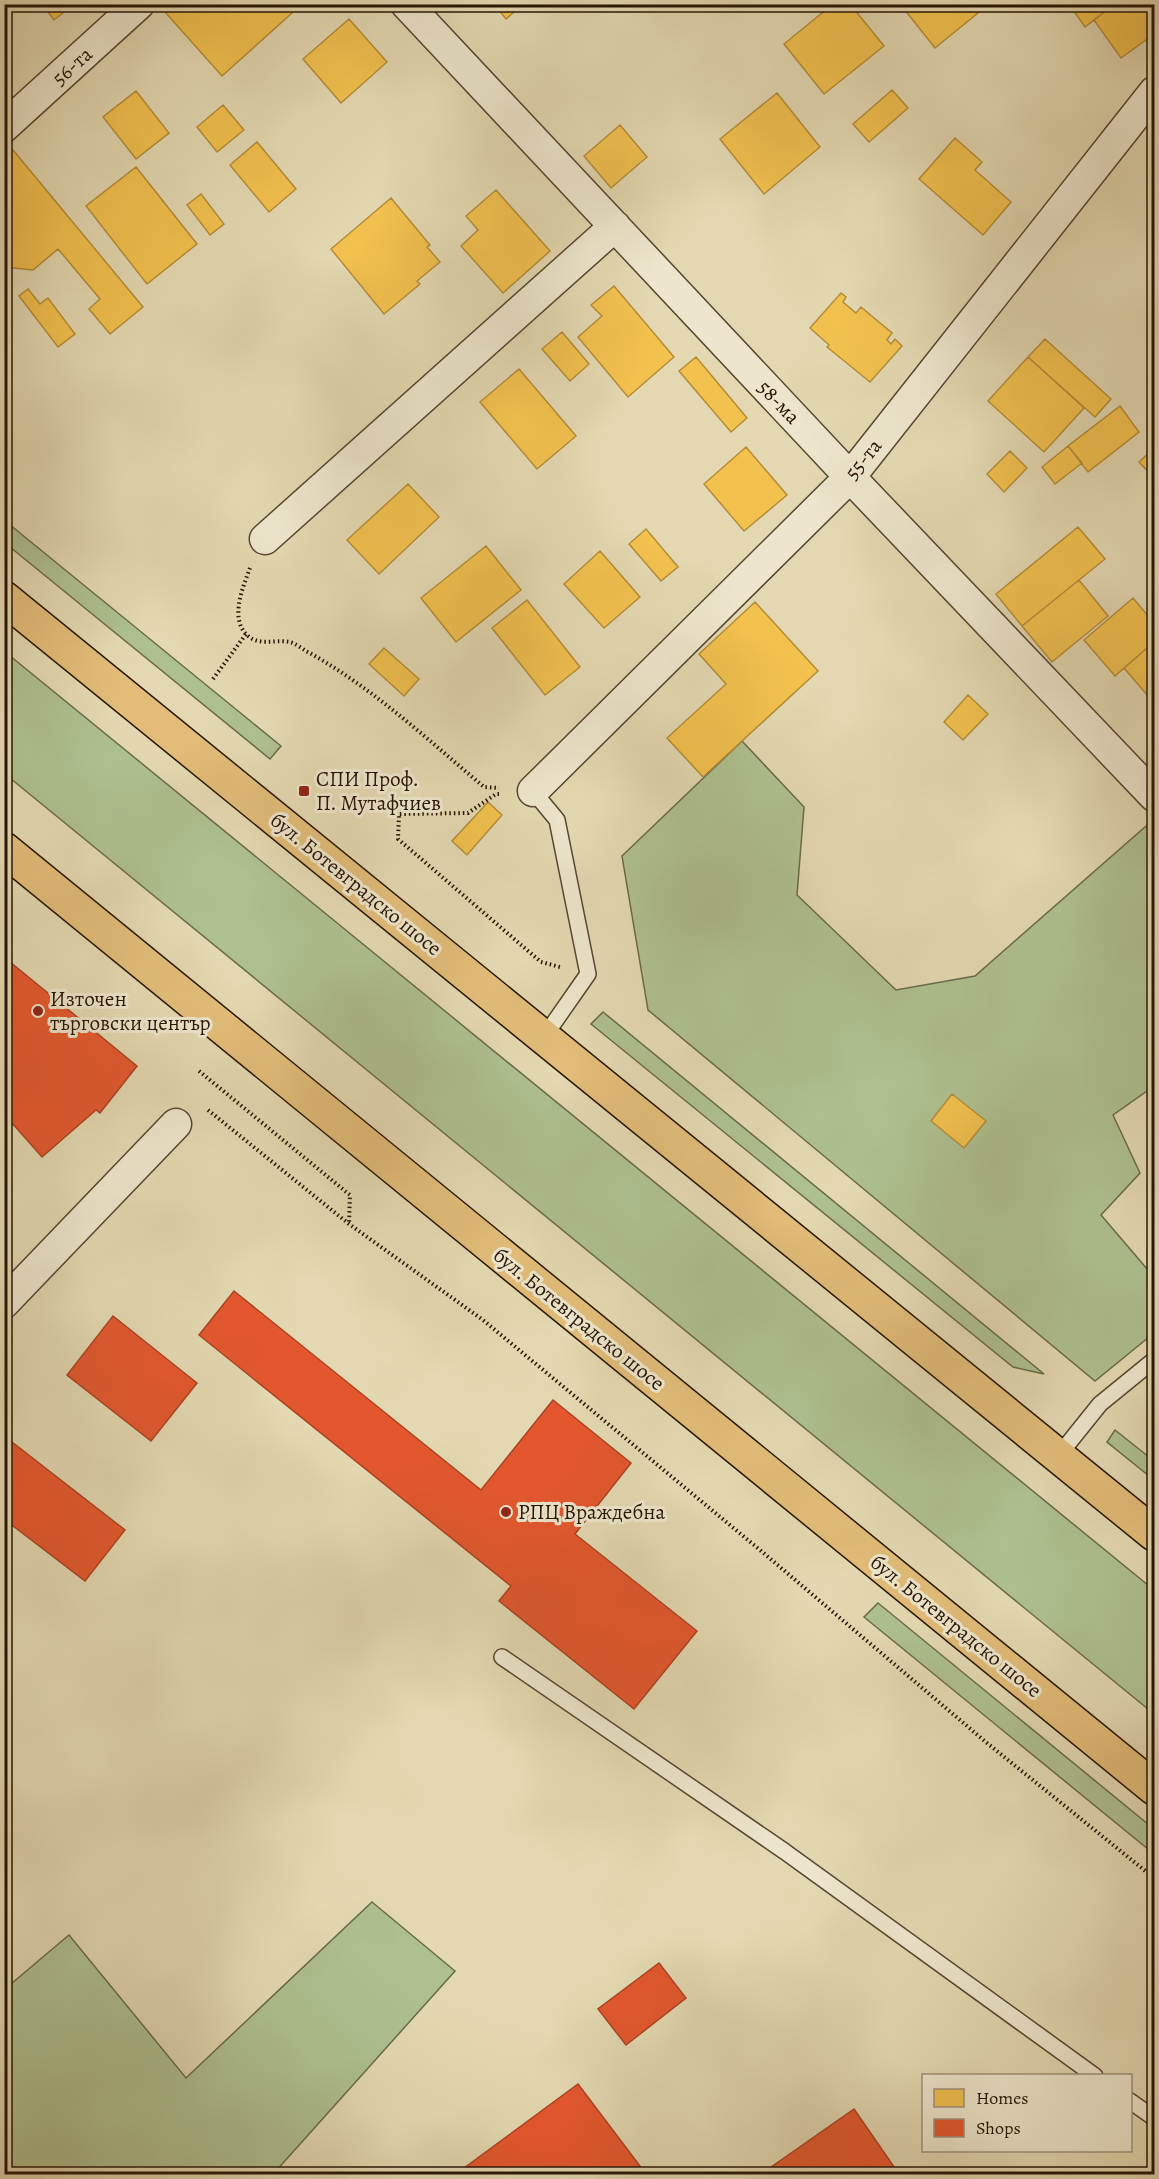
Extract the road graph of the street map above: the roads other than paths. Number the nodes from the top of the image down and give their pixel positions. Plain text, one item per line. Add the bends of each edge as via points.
1 (139, 4) edge
2 (406, 4) edge
3 (1155, 92) edge
4 (4, 127) edge
5 (615, 226) junction
6 (850, 477) junction
7 (265, 539) road end
8 (4, 598) edge
9 (533, 791) joint
10 (1155, 796) edge
11 (4, 849) edge
12 (544, 1037) junction
13 (176, 1124) dead end
14 (4, 1303) edge
15 (1155, 1360) edge
16 (1059, 1455) junction
17 (1155, 1534) edge
18 (502, 1657) dead end
19 (1155, 1788) edge
20 (1092, 2074) edge
21 (1132, 2102) edge
22 (1155, 2118) edge

1 - 4 street, 56-та
2 - 5 street, 58-ма
3 - 6 street, 55-та
5 - 6 street, 58-ма
5 - 7 street
6 - 9 street, 55-та
6 - 10 street, 58-ма
8 - 12 main road, бул. Ботевградско шосе
9 - 12 lane via 557,820 588,974
11 - 19 main road, бул. Ботевградско шосе
12 - 16 main road, бул. Ботевградско шосе
13 - 14 street
15 - 16 lane via 1100,1404
16 - 17 main road, бул. Ботевградско шосе
18 - 20 lane via 784,1851
21 - 22 lane

